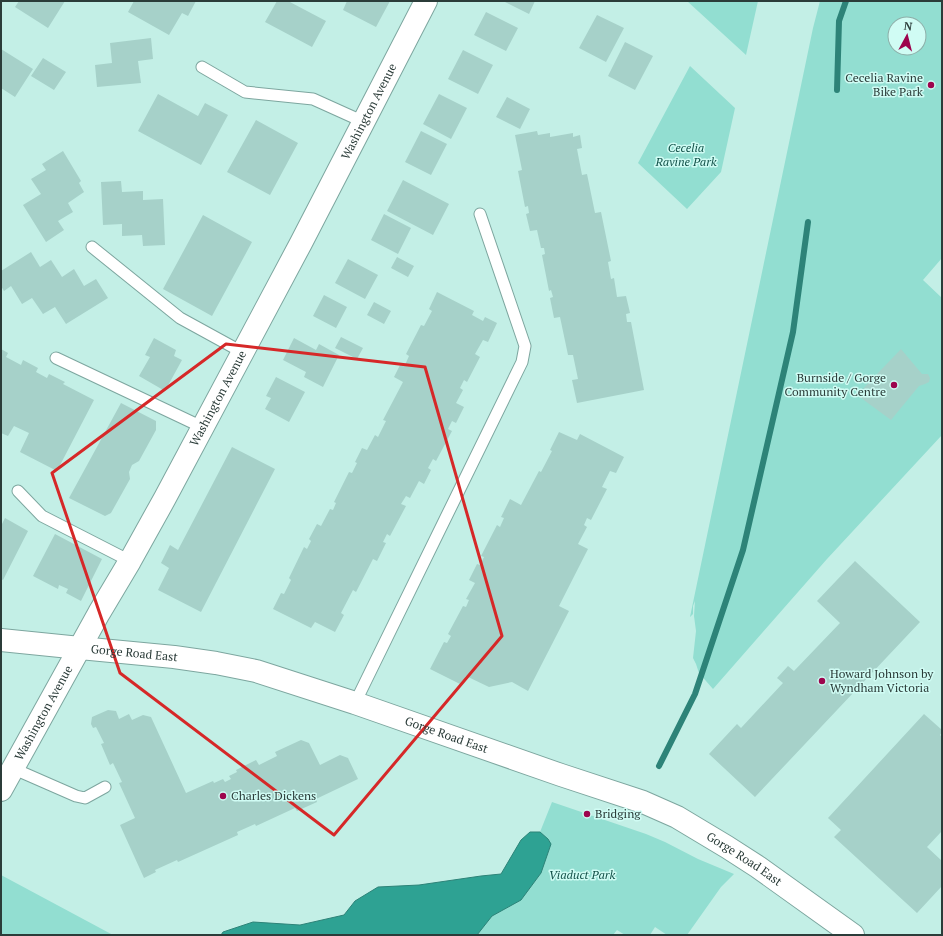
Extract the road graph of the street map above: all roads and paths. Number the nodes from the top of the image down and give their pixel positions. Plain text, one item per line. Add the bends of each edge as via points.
1 (426, 1) edge
2 (202, 67) dead end
3 (364, 122) junction
4 (480, 214) dead end
5 (92, 246) dead end
6 (242, 352) junction
7 (56, 358) dead end
8 (202, 427) junction
9 (18, 491) dead end
10 (130, 561) junction
11 (1, 640) edge
12 (80, 648) junction
13 (355, 703) junction
14 (12, 768) junction
15 (105, 786) dead end
16 (1, 790) edge
17 (853, 935) edge

1 - 3 main road, Washington Avenue
2 - 3 lane via 245,92 313,99
3 - 6 main road, Washington Avenue
4 - 13 lane via 525,346 522,362
5 - 6 lane via 180,318
6 - 8 main road, Washington Avenue
7 - 8 lane
8 - 10 main road, Washington Avenue
9 - 10 lane via 42,516
10 - 12 main road, Washington Avenue
11 - 12 main road, Gorge Road East
12 - 13 main road, Gorge Road East via 216,663 256,672
12 - 14 main road, Washington Avenue
13 - 17 main road, Gorge Road East via 643,802 677,817 758,867
14 - 15 lane via 85,798
14 - 16 main road, Washington Avenue

